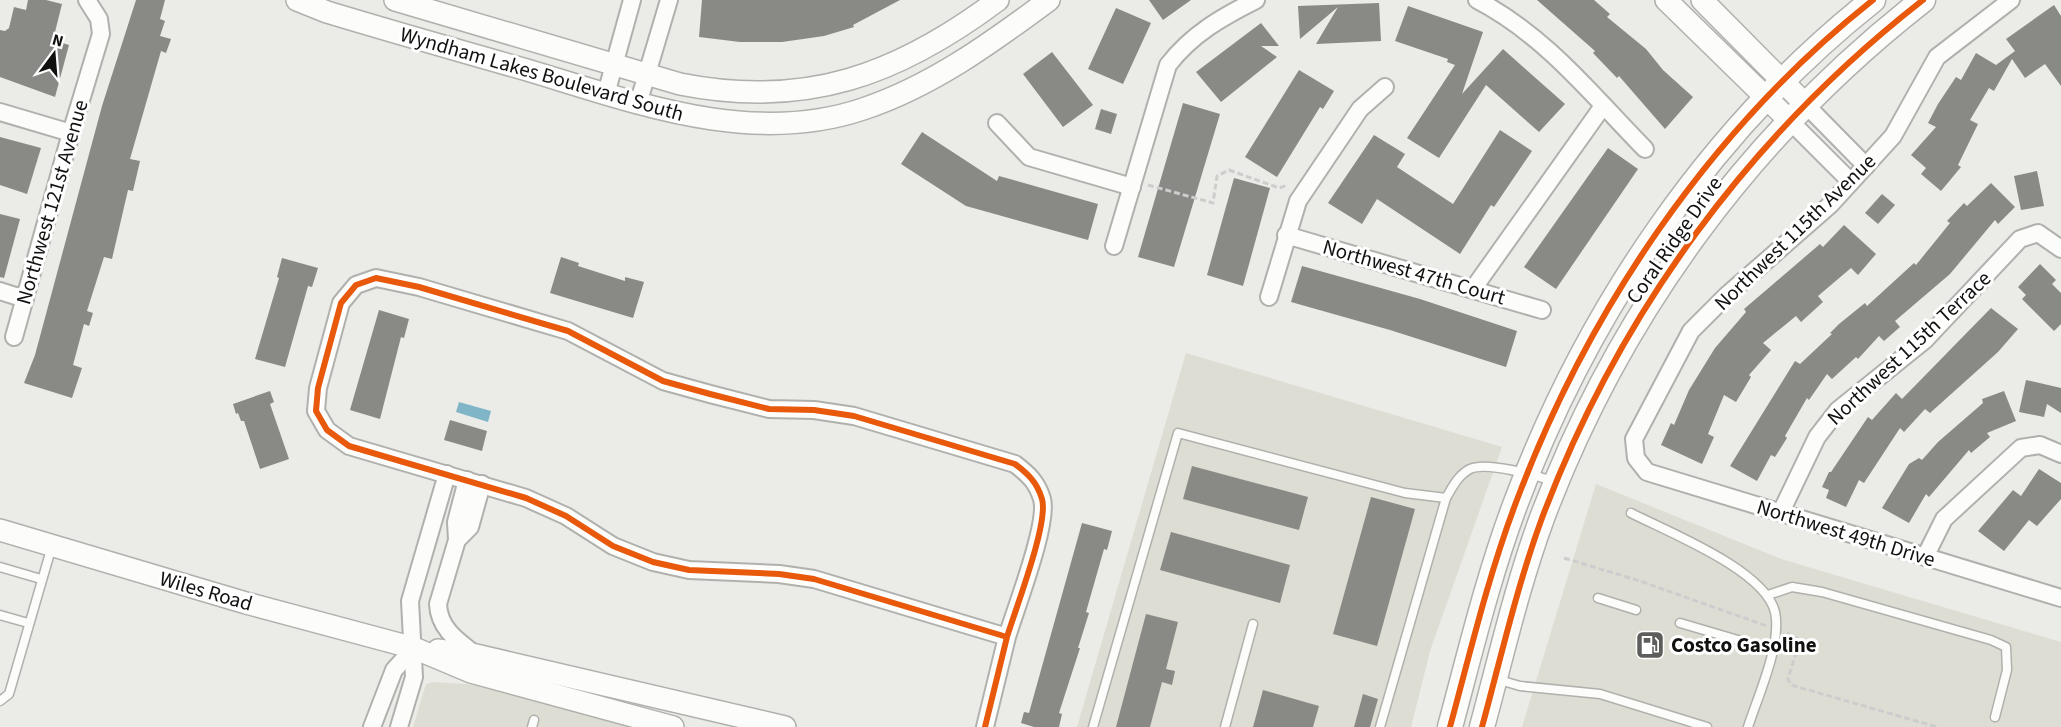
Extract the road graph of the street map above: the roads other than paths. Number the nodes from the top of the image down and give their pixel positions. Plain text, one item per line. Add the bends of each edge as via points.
1 (87, 0) edge
2 (297, 0) edge
3 (394, 0) edge
4 (632, 0) edge
5 (669, 0) edge
6 (998, 0) edge
7 (1049, 0) edge
8 (1256, 0) edge
9 (1477, 0) edge
10 (1666, 0) edge
11 (1702, 0) edge
12 (1873, 0) edge
13 (1923, 0) edge
14 (2011, 0) edge
15 (614, 66) junction
16 (647, 75) junction
17 (1385, 87) dead end
18 (1775, 90) junction
19 (606, 94) junction
20 (638, 104) junction
21 (1603, 106) junction
22 (0, 112) edge
23 (1797, 112) junction
24 (997, 123) dead end
25 (70, 133) junction
26 (1645, 149) dead end
27 (1866, 166) junction
28 (1851, 182) junction
29 (1138, 185) junction
30 (1286, 235) junction
31 (1114, 246) dead end
32 (2061, 249) edge
33 (1473, 289) junction
34 (0, 291) edge
35 (1269, 297) dead end
36 (25, 299) junction
37 (1542, 310) dead end
38 (14, 337) dead end
39 (2061, 454) edge
40 (1636, 458) joint
41 (1527, 472) junction
42 (447, 474) junction
43 (475, 482) junction
44 (1557, 482) junction
45 (1446, 498) junction
46 (437, 507) junction
47 (1781, 512) junction
48 (458, 513) junction
49 (1631, 513) dead end
50 (0, 530) edge
51 (457, 540) junction
52 (52, 546) junction
53 (1925, 557) junction
54 (0, 567) edge
55 (41, 579) junction
56 (1768, 595) junction
57 (1598, 598) dead end
58 (2061, 598) edge
59 (1636, 610) dead end
60 (0, 615) edge
61 (28, 622) junction
62 (1680, 623) dead end
63 (1253, 624) dead end
64 (1007, 637) junction
65 (414, 648) junction
66 (1772, 650) junction
67 (476, 655) junction
68 (1496, 679) junction
69 (0, 701) edge
70 (1995, 717) dead end
71 (372, 727) edge
72 (399, 727) edge
73 (673, 727) edge
74 (785, 727) edge
75 (985, 727) edge
76 (1093, 727) edge
77 (1225, 727) edge
78 (1380, 727) edge
79 (1450, 727) edge
80 (1482, 727) edge
81 (1707, 727) edge
82 (1748, 727) edge

1 - 25 street, Northwest 121st Avenue via 99,19 101,34
2 - 19 street, Wyndham Lakes Boulevard South
3 - 15 street, Wyndham Lakes Boulevard South
4 - 15 street
5 - 16 street
6 - 16 street, Wyndham Lakes Boulevard South via 951,35 923,50 854,79 820,87 765,93 709,90
7 - 20 street, Wyndham Lakes Boulevard South via 959,63 862,110 797,123 748,122 691,117
8 - 29 street via 1193,38 1168,65
9 - 21 street via 1510,17 1558,58
10 - 18 street
11 - 18 street
12 - 18 main road, Coral Ridge Drive
13 - 23 main road, Coral Ridge Drive via 1856,55
14 - 27 street, Northwest 115th Avenue via 1937,57 1893,136
15 - 16 street, Wyndham Lakes Boulevard South
15 - 19 street
16 - 20 street
17 - 30 street via 1360,109 1314,175 1298,201
18 - 23 street
18 - 41 main road, Coral Ridge Drive via 1692,186 1635,267 1581,359
19 - 20 street, Wyndham Lakes Boulevard South
21 - 26 street
21 - 33 street
22 - 25 street
23 - 27 street
23 - 28 street
23 - 44 main road, Coral Ridge Drive via 1724,194 1663,279 1606,376
24 - 29 street via 1029,157
25 - 36 street, Northwest 121st Avenue
27 - 28 street, Northwest 115th Avenue
28 - 40 street, Northwest 115th Avenue via 1691,331 1634,439
29 - 31 street
30 - 33 street, Northwest 47th Court
30 - 35 street
32 - 47 street, Northwest 115th Terrace via 2038,233 2020,238 1925,340 1838,410 1817,438
33 - 37 street, Northwest 47th Court
34 - 36 street
36 - 38 street, Northwest 121st Avenue
39 - 53 street via 2040,445 2021,448 1944,519
40 - 47 street, Northwest 49th Drive via 1647,472
41 - 44 lane
41 - 45 lane via 1488,466 1470,469 1457,479
41 - 79 main road, Coral Ridge Drive via 1502,543
42 - 43 street
42 - 46 street
42 - 64 street via 349,446 327,430 316,411 318,388 341,303 356,285 376,278 419,287 568,331 663,381 769,409 854,416 1015,464 1034,480 1043,501 1041,523
43 - 48 street
43 - 51 street via 470,527
43 - 64 street via 526,498 566,516 613,546 653,562 690,570 814,579
44 - 68 main road, Coral Ridge Drive via 1522,580
45 - 76 lane via 1405,493 1178,433
45 - 78 lane
46 - 48 street
46 - 65 street via 410,602
47 - 53 street, Northwest 49th Drive
48 - 51 street
49 - 56 lane via 1743,571
50 - 52 street, Wiles Road
51 - 67 street via 439,595 438,614 446,629
52 - 55 lane
52 - 65 street, Wiles Road
53 - 58 street, Northwest 49th Drive
54 - 55 lane
55 - 61 lane
56 - 66 lane via 1775,613
56 - 70 lane via 1792,587 1822,592 2006,647 2007,670
57 - 59 lane
60 - 61 lane
61 - 69 lane via 9,694
62 - 66 lane
63 - 77 lane
64 - 75 street
65 - 67 street, Wiles Road
65 - 71 street via 394,670
65 - 72 street via 414,677
65 - 73 street, Wiles Road via 471,672
66 - 82 lane
67 - 74 street, Wiles Road
68 - 80 main road, Coral Ridge Drive
68 - 81 lane via 1520,686 1600,694

